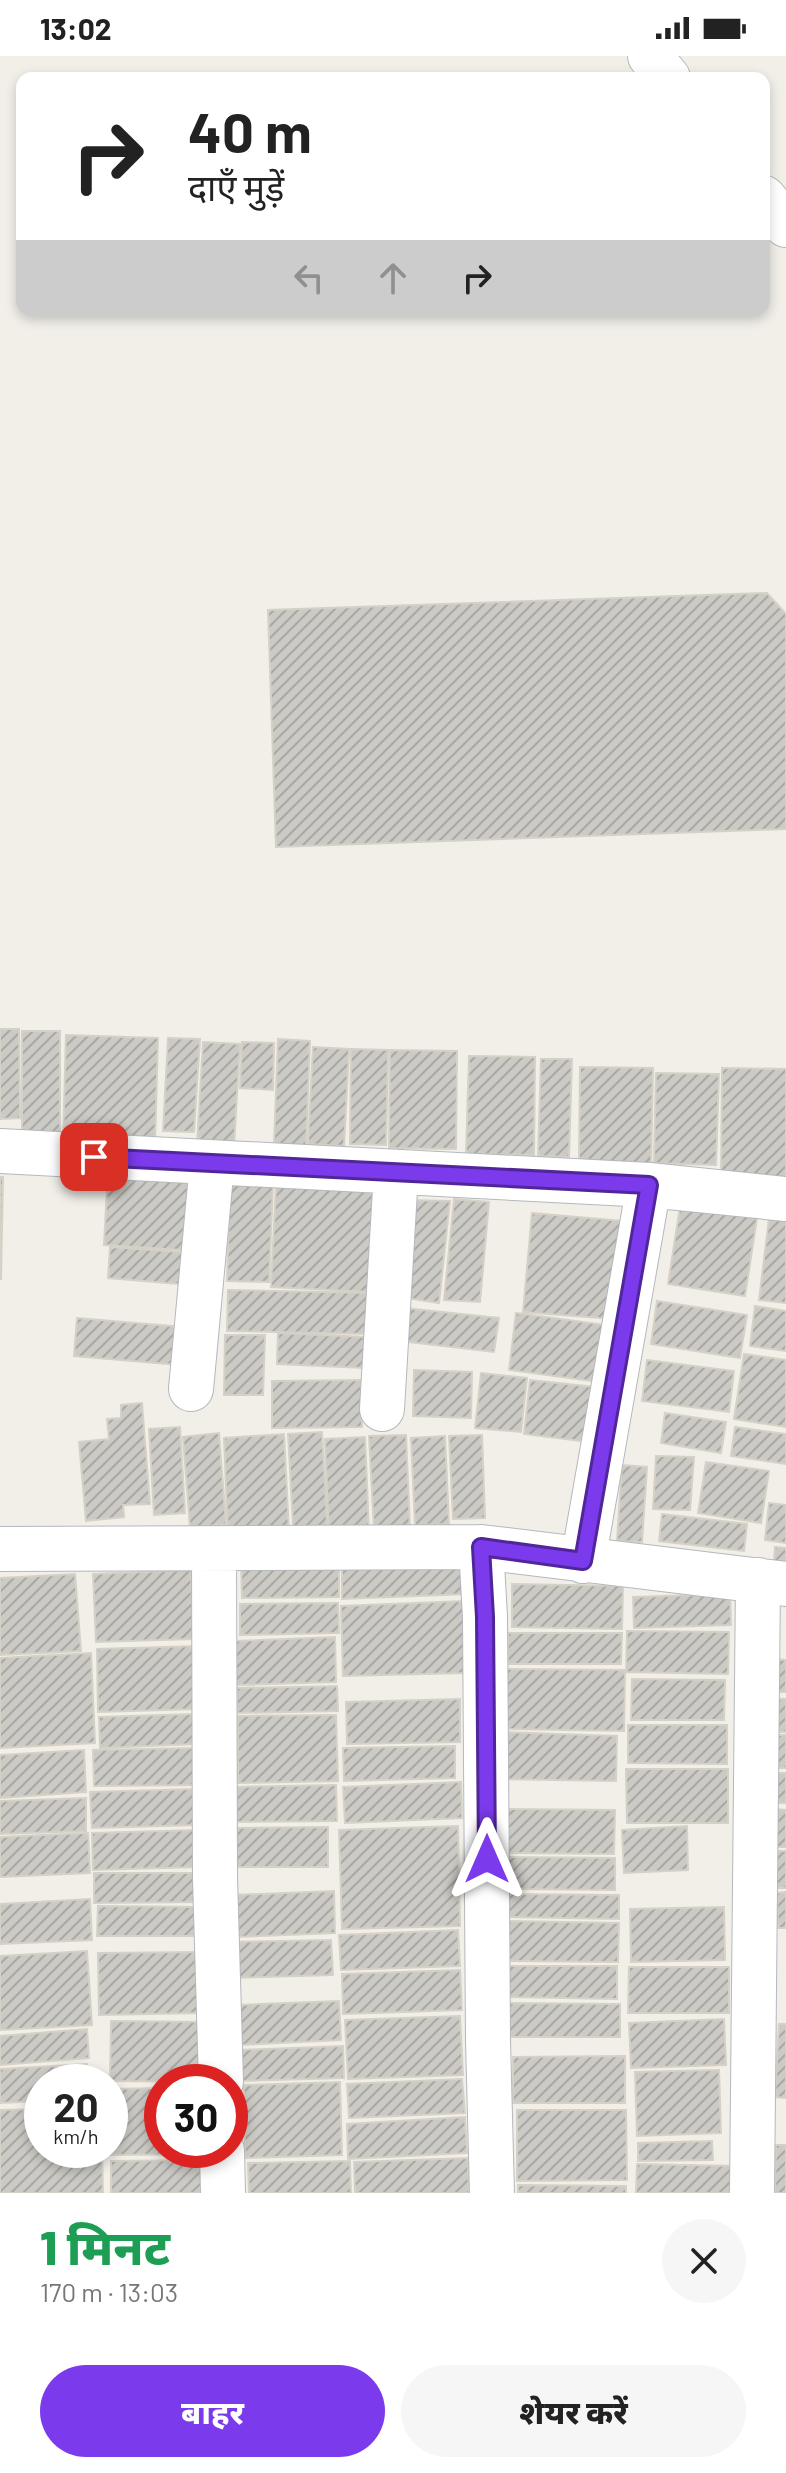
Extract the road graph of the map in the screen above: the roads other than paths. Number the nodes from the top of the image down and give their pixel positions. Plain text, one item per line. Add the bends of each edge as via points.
1 (650, 56) edge
2 (663, 72) edge
3 (770, 205) edge
4 (786, 225) edge
5 (0, 1151) edge
6 (212, 1164) junction
7 (396, 1173) junction
8 (649, 1185) junction
9 (786, 1199) edge
10 (191, 1389) dead end
11 (382, 1409) dead end
12 (481, 1547) junction
13 (0, 1549) edge
14 (214, 1550) junction
15 (583, 1561) junction
16 (772, 1582) edge
17 (220, 2064) edge
18 (222, 2168) edge
19 (223, 2193) edge
20 (492, 2193) edge
21 (752, 2193) edge

1 - 2 street
3 - 4 street
5 - 6 street
6 - 7 street
6 - 10 street
7 - 8 street
7 - 11 street
8 - 9 street
8 - 15 street
12 - 14 street
12 - 15 street
12 - 20 street
13 - 14 street
14 - 17 street
15 - 16 street
16 - 21 street
18 - 19 street

